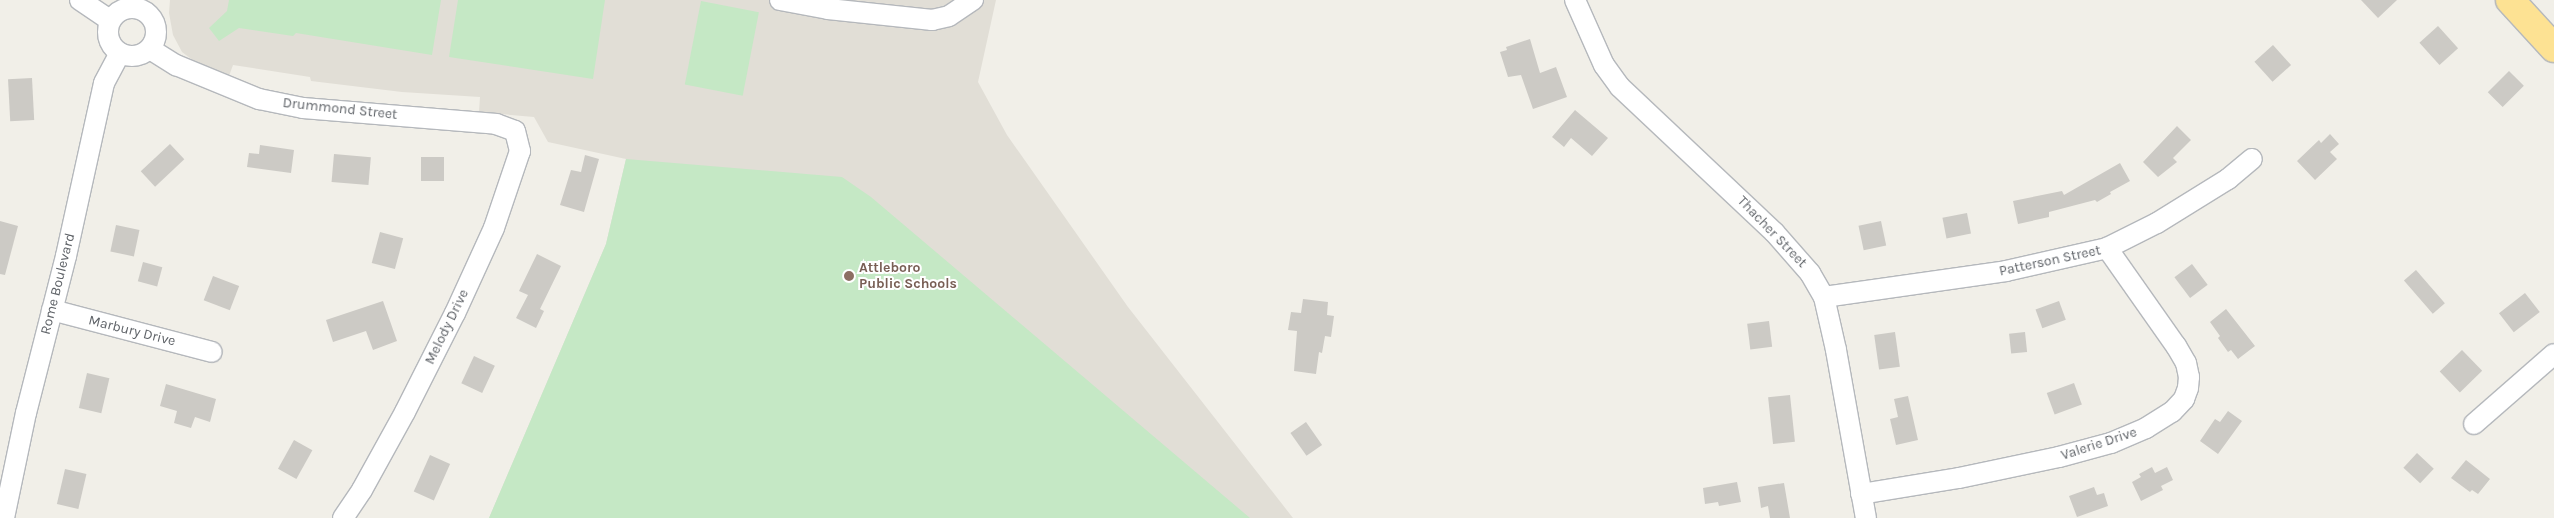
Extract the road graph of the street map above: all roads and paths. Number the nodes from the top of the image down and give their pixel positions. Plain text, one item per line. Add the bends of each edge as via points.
1 (80, 0) edge
2 (780, 0) edge
3 (973, 0) edge
4 (1575, 0) edge
5 (2510, 0) edge
6 (145, 5) edge
7 (110, 20) junction
8 (2554, 48) edge
9 (150, 49) junction
10 (120, 53) junction
11 (509, 129) joint
12 (2252, 159) dead end
13 (2107, 248) junction
14 (1824, 297) junction
15 (52, 310) junction
16 (212, 352) dead end
17 (2554, 354) edge
18 (2474, 424) dead end
19 (1861, 494) junction
20 (4, 518) edge
21 (343, 518) edge
22 (1866, 518) edge

1 - 7 street
2 - 3 street via 828,9 932,20 949,16
4 - 14 street, Thacher Street via 1604,65 1620,87 1774,232 1810,273
5 - 8 highway
6 - 7 street via 129,7
6 - 9 street via 157,29 156,40
7 - 10 street via 108,36 113,48
9 - 10 street via 132,57
9 - 11 street, Drummond Street via 176,65 259,99 303,108 496,124
10 - 15 street, Rome Boulevard via 104,83
11 - 21 street, Melody Drive via 515,131 520,151 494,228 405,412
12 - 13 street, Patterson Street via 2228,179 2157,223
13 - 14 street, Patterson Street via 2006,271
13 - 19 street, Valerie Drive via 2186,363 2189,377 2184,400 2160,421 2111,443 1959,478
14 - 19 street, Thacher Street
15 - 16 street, Marbury Drive
15 - 20 street, Rome Boulevard
17 - 18 street
19 - 22 street, Thacher Street

